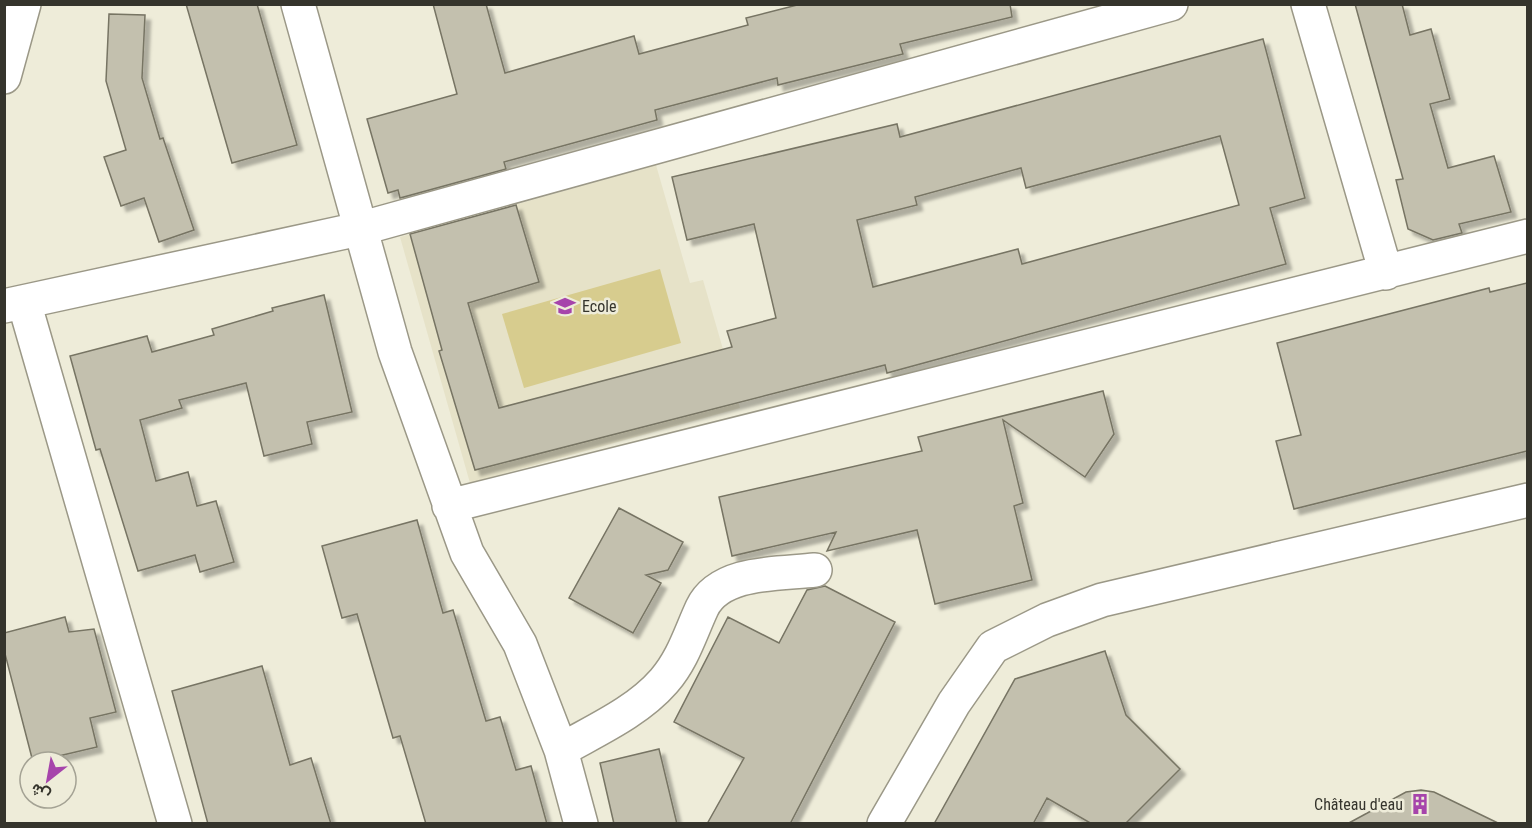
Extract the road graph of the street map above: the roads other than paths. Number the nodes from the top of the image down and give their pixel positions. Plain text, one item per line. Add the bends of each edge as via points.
1 (24, 4) edge
2 (298, 4) edge
3 (1308, 4) edge
4 (1154, 7) edge
5 (4, 76) edge
6 (359, 229) junction
7 (1527, 236) edge
8 (1386, 273) junction
9 (14, 304) edge
10 (1527, 500) edge
11 (449, 506) junction
12 (815, 570) dead end
13 (561, 750) junction
14 (175, 824) edge
15 (580, 824) edge
16 (884, 824) edge

1 - 5 street
2 - 6 street
3 - 8 street
4 - 6 street
6 - 9 street
6 - 11 street via 395,352
7 - 8 street
8 - 11 street
9 - 14 street
10 - 16 street via 1101,600 1047,620 993,647 954,703
11 - 13 street via 467,553 520,644
12 - 13 street via 738,579 721,588 704,605 684,655 664,682 638,706
13 - 15 street

